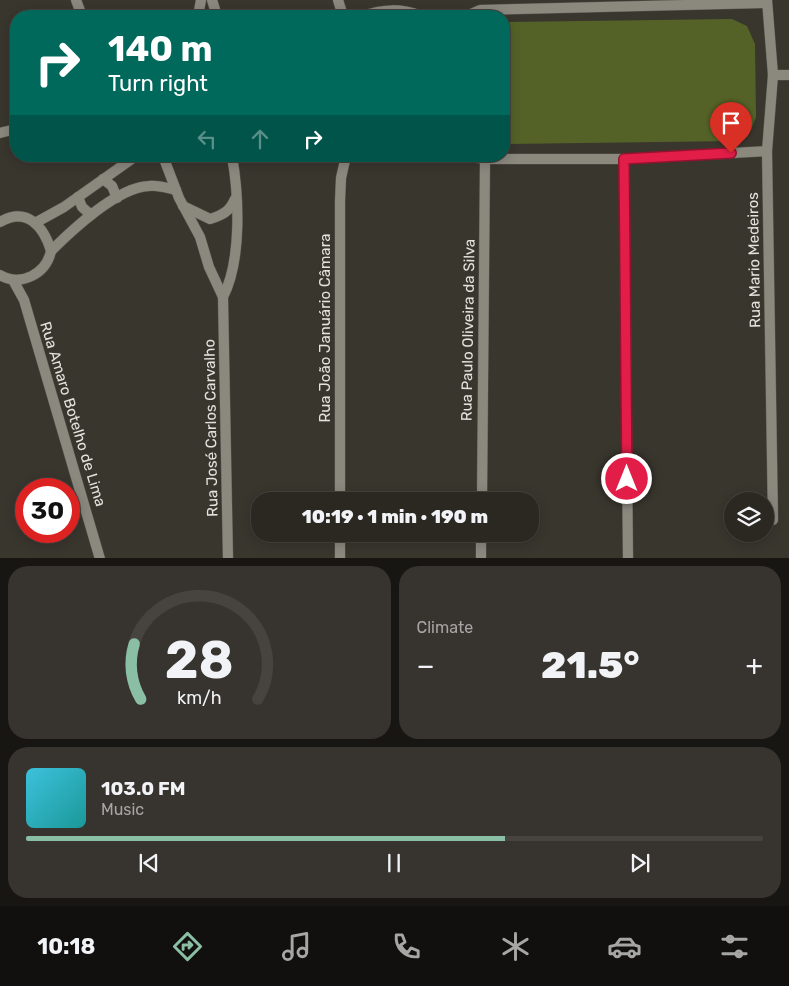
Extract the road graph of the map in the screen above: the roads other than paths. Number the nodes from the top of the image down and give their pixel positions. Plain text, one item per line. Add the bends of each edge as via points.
1 (767, 1) edge
2 (623, 2) edge
3 (480, 5) edge
4 (773, 75) junction
5 (789, 75) edge
6 (767, 151) junction
7 (624, 159) junction
8 (510, 160) edge
9 (128, 162) edge
10 (165, 162) edge
11 (233, 162) edge
12 (345, 162) edge
13 (485, 162) edge
14 (103, 180) junction
15 (176, 190) junction
16 (236, 196) junction
17 (78, 197) junction
18 (117, 198) junction
19 (184, 206) junction
20 (91, 215) junction
21 (0, 222) edge
22 (35, 223) junction
23 (51, 251) junction
24 (0, 275) edge
25 (13, 280) junction
26 (224, 297) junction
27 (340, 492) edge
28 (482, 492) edge
29 (773, 492) edge
30 (340, 542) edge
31 (481, 542) edge
32 (100, 558) edge
33 (228, 558) edge
34 (340, 558) edge
35 (481, 558) edge
36 (628, 558) edge

1 - 2 street
1 - 4 street, Rua Mario Medeiros
2 - 3 street
4 - 5 street
4 - 6 street, Rua Mario Medeiros
6 - 7 street
6 - 29 street, Rua Mario Medeiros
7 - 8 street
7 - 36 street
9 - 14 street
10 - 15 street, Rua José Carlos Carvalho
11 - 16 street, Rua José Carlos Carvalho
12 - 27 street, Rua João Januário Câmara via 340,201
13 - 28 street, Rua Paulo Oliveira da Silva
14 - 17 street
14 - 18 street via 112,186
15 - 18 street via 148,185
15 - 19 street, Rua José Carlos Carvalho
16 - 19 street via 231,209 210,219
16 - 26 street, Rua José Carlos Carvalho via 238,215 233,268
17 - 20 street via 82,207
17 - 22 street
18 - 20 street
19 - 26 street, Rua José Carlos Carvalho
20 - 23 street via 75,226
21 - 22 street via 21,217
22 - 23 street via 47,236
23 - 25 street via 37,274
24 - 25 street
25 - 32 street, Rua Amaro Botelho de Lima via 24,300
26 - 33 street, Rua José Carlos Carvalho
30 - 34 street
31 - 35 street

